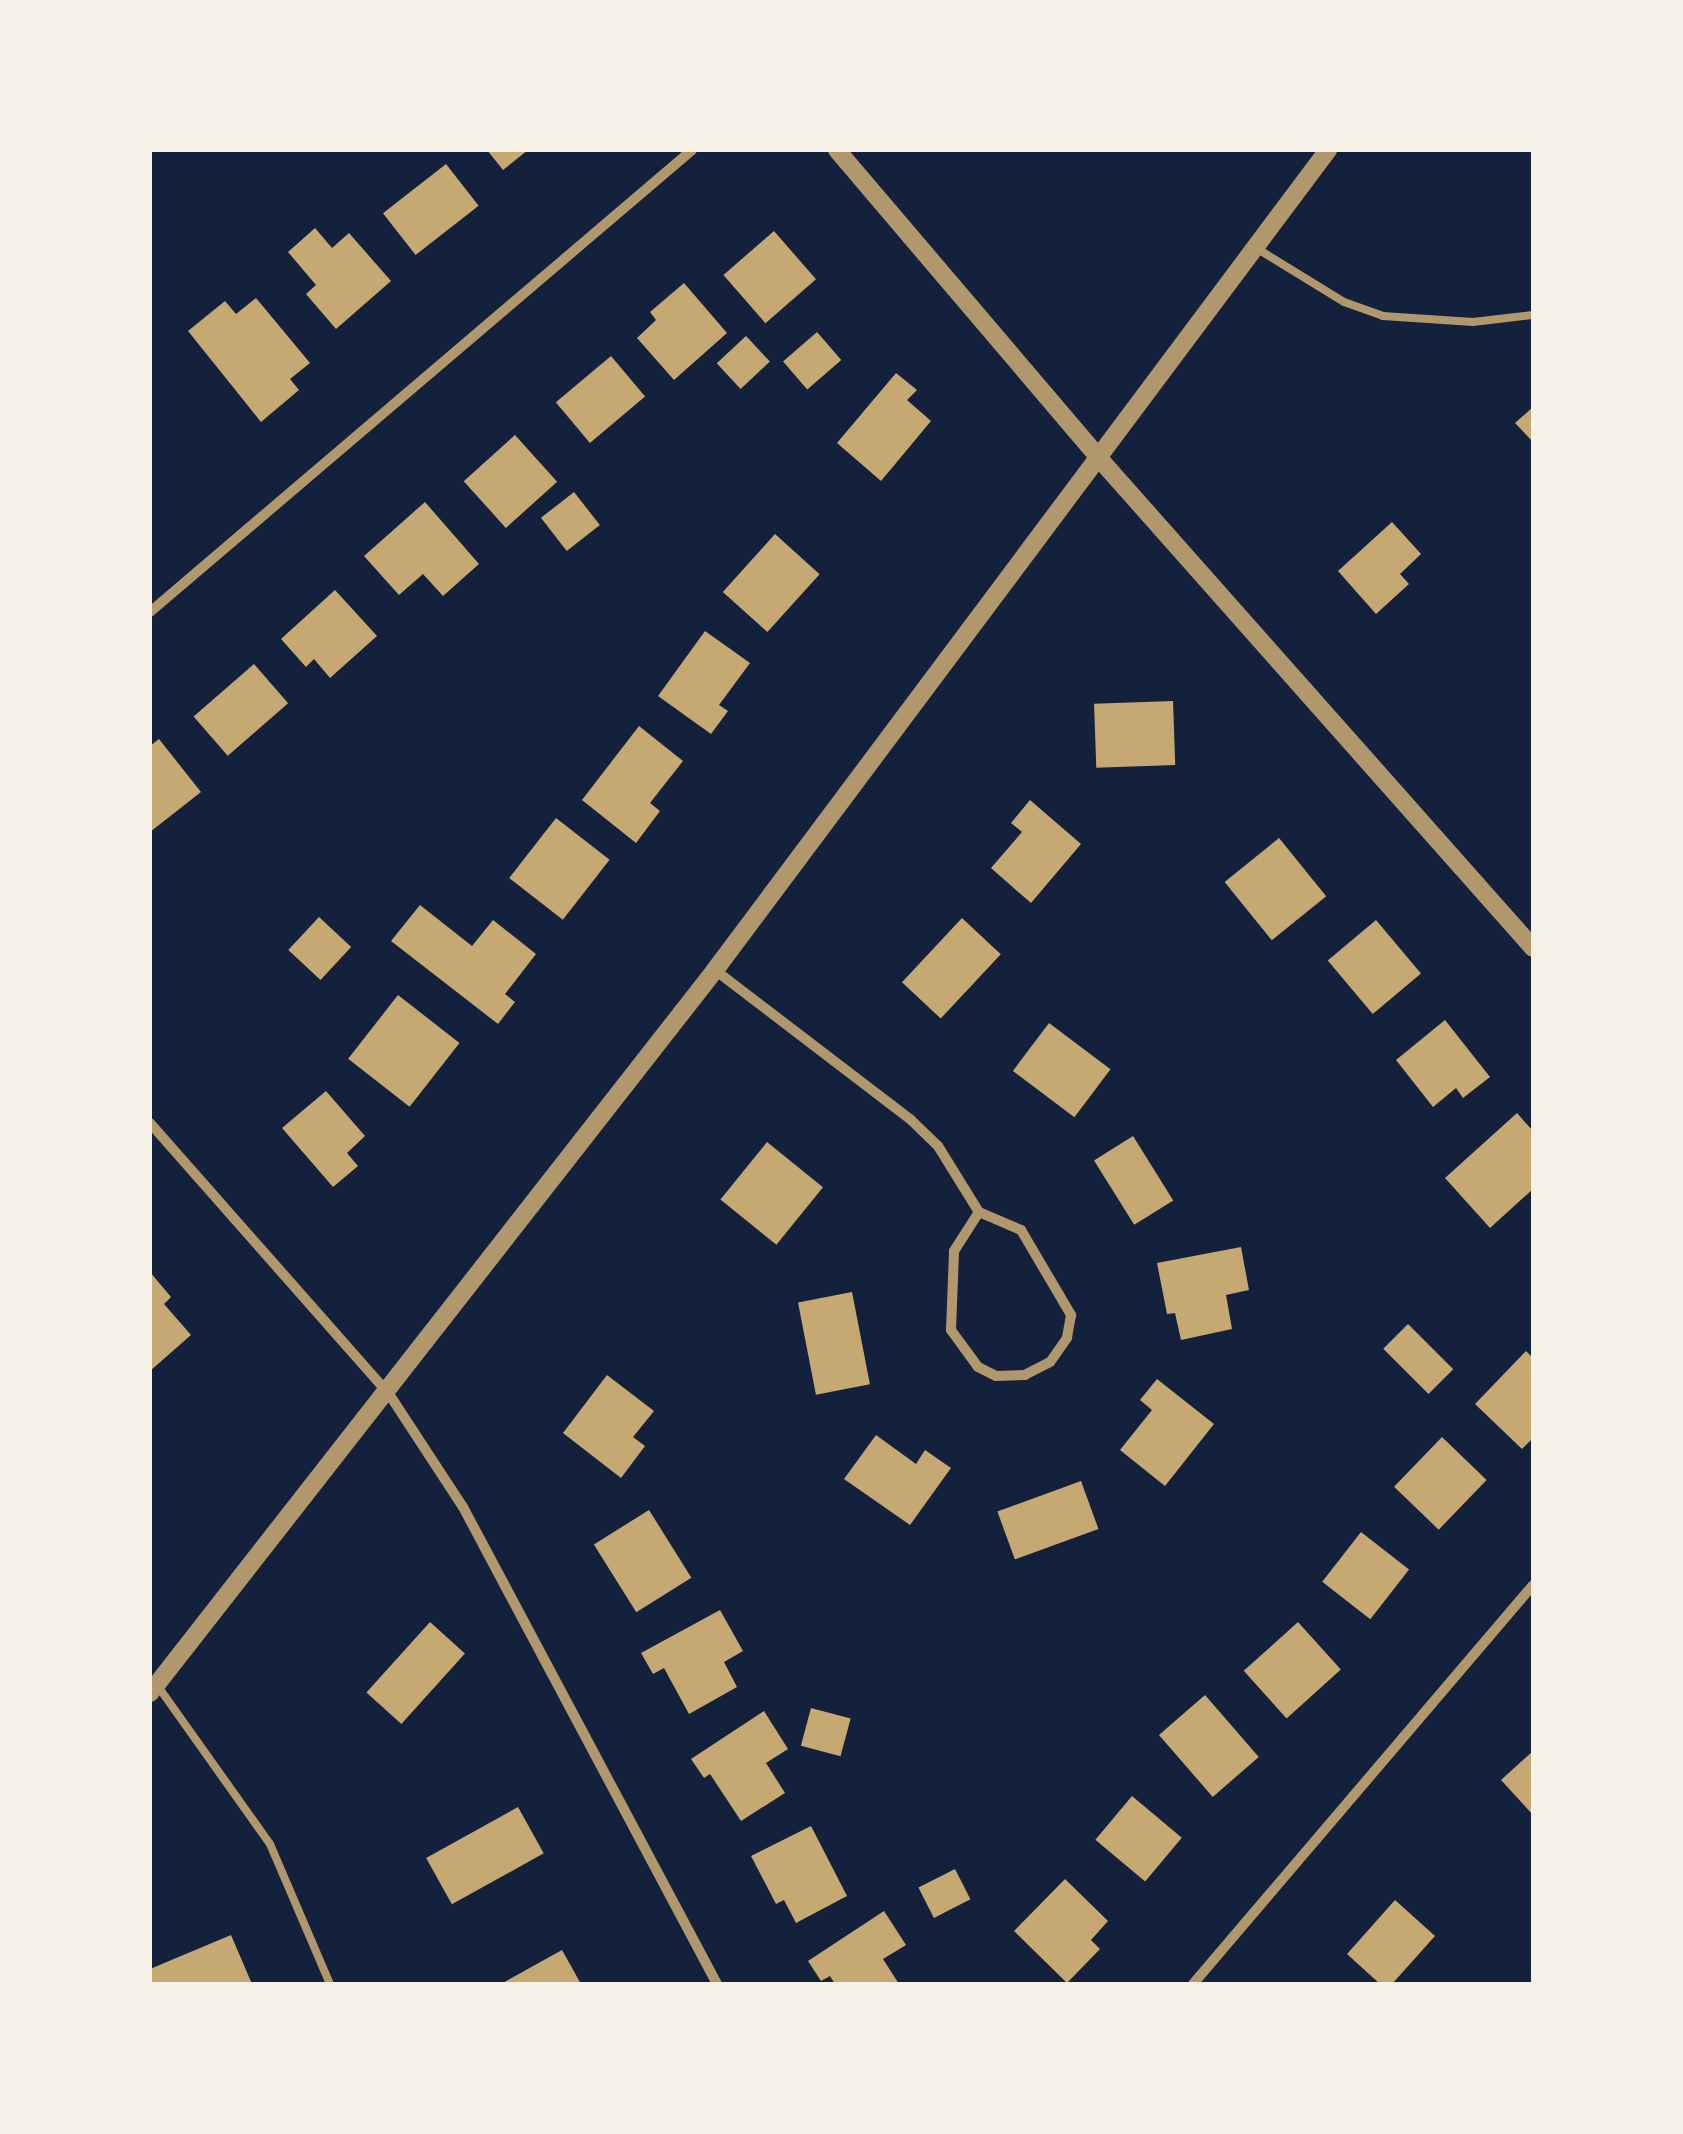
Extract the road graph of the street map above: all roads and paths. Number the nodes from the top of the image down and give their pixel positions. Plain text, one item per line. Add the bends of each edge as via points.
1 (692, 150) edge
2 (837, 150) edge
3 (1328, 150) edge
4 (1254, 247) junction
5 (1533, 315) edge
6 (1096, 456) junction
7 (150, 612) edge
8 (1533, 948) edge
9 (715, 970) junction
10 (150, 1123) edge
11 (978, 1212) junction
12 (389, 1394) junction
13 (1533, 1584) edge
14 (154, 1689) edge
15 (330, 1984) edge
16 (717, 1984) edge
17 (1192, 1984) edge

1 - 7 street
2 - 6 street
3 - 4 street
4 - 5 lane via 1344,302 1384,316 1472,322
4 - 6 street
6 - 8 street
6 - 9 street
9 - 11 street via 911,1120 938,1146
9 - 12 street
10 - 12 street
11 - 11 street via 954,1251 951,1330 978,1368 996,1376 1025,1375 1050,1362 1071,1315 1021,1230
12 - 14 street
12 - 16 street via 463,1507
13 - 17 street
14 - 15 lane via 270,1844

